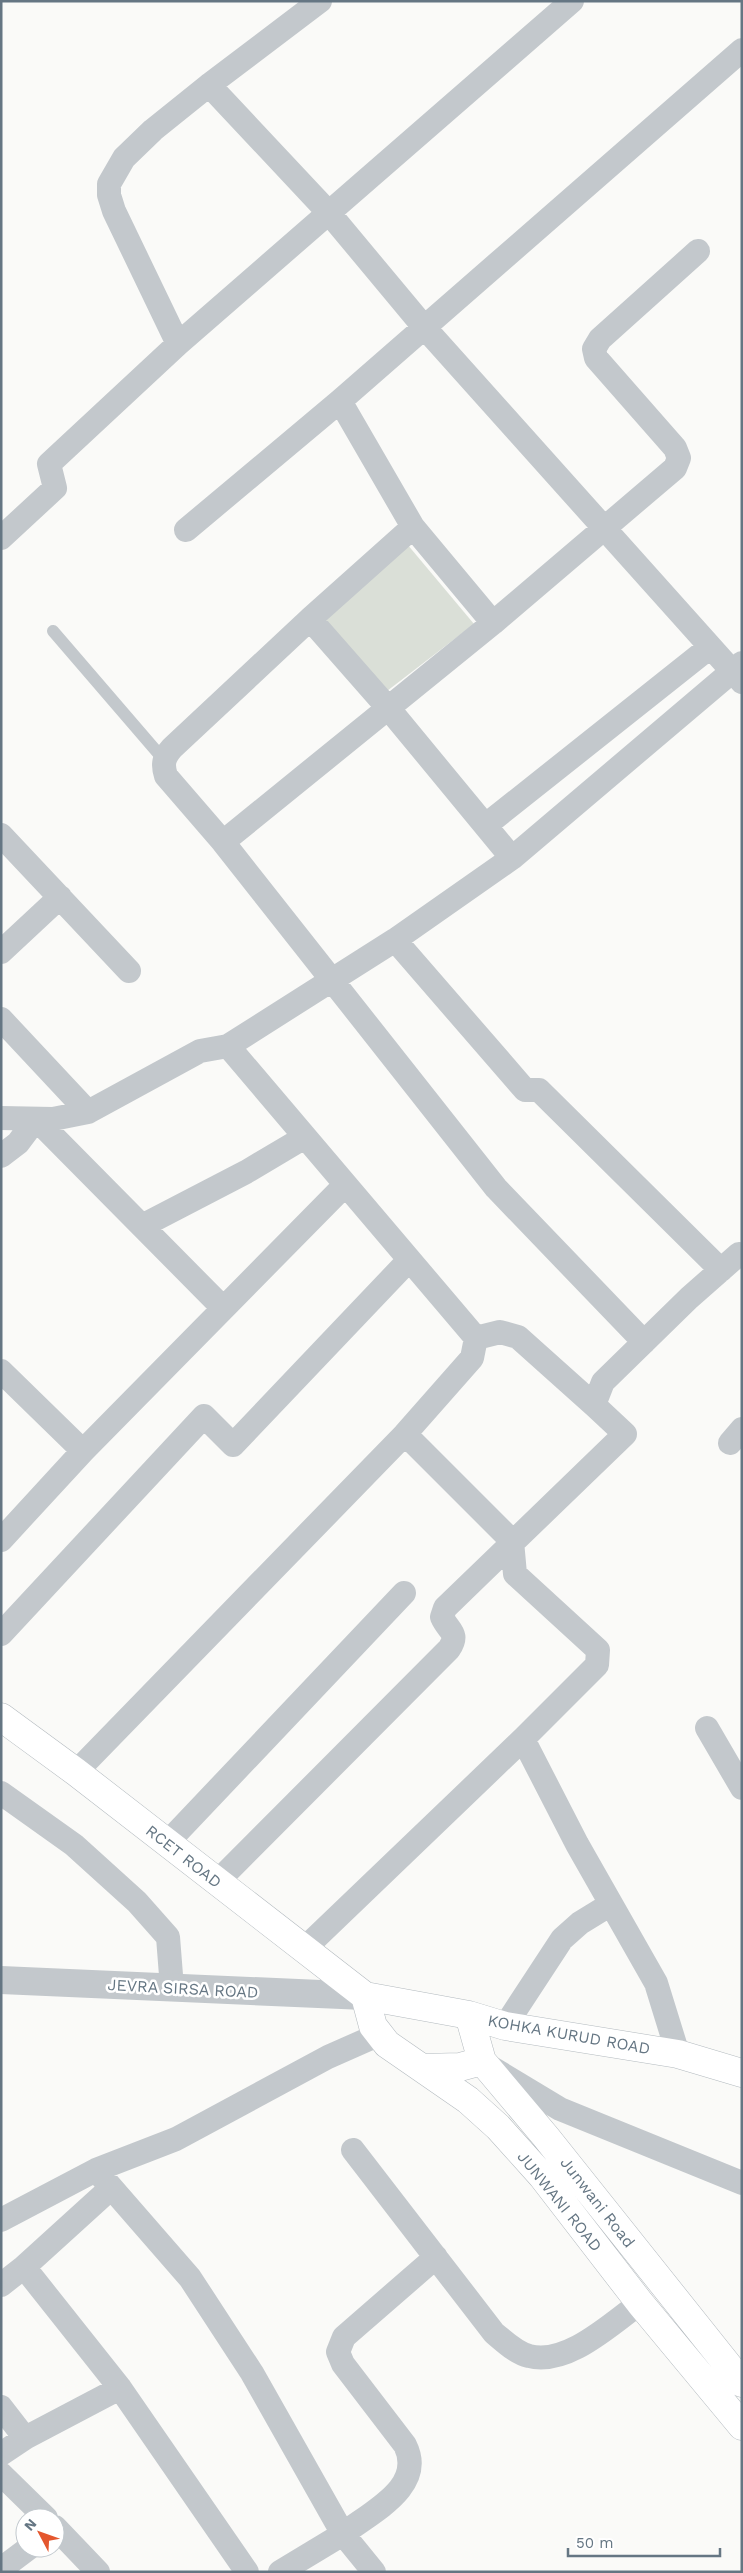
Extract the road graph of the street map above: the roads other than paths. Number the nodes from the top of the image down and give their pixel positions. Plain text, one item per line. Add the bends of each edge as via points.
1 (320, 1) edge
2 (572, 1) edge
3 (742, 50) edge
4 (209, 85) junction
5 (329, 213) junction
6 (698, 251) dead end
7 (424, 327) junction
8 (178, 344) junction
9 (340, 401) junction
10 (413, 527) junction
11 (186, 530) dead end
12 (605, 530) junction
13 (1, 538) edge
14 (310, 619) junction
15 (493, 624) junction
16 (53, 631) dead end
17 (710, 647) junction
18 (739, 672) edge
19 (389, 709) junction
20 (164, 760) junction
21 (486, 825) junction
22 (1, 835) edge
23 (223, 842) junction
24 (512, 858) junction
25 (60, 897) junction
26 (395, 940) junction
27 (1, 952) edge
28 (129, 971) dead end
29 (332, 978) junction
30 (1, 1019) edge
31 (228, 1046) junction
32 (88, 1112) junction
33 (1, 1118) edge
34 (36, 1119) junction
35 (305, 1137) junction
36 (1, 1156) edge
37 (345, 1185) junction
38 (142, 1226) junction
39 (739, 1254) dead end
40 (409, 1260) junction
41 (721, 1270) junction
42 (223, 1308) junction
43 (476, 1338) junction
44 (644, 1342) junction
45 (1, 1371) edge
46 (594, 1405) junction
47 (405, 1434) junction
48 (83, 1451) junction
49 (1, 1540) edge
50 (512, 1541) junction
51 (404, 1594) dead end
52 (1, 1634) edge
53 (1, 1717) edge
54 (707, 1728) dead end
55 (523, 1739) junction
56 (76, 1772) junction
57 (742, 1788) edge
58 (1, 1793) edge
59 (167, 1844) junction
60 (217, 1882) junction
61 (611, 1904) junction
62 (303, 1950) junction
63 (1, 1980) edge
64 (172, 1988) junction
65 (365, 1996) junction
66 (469, 2015) junction
67 (505, 2026) junction
68 (380, 2034) junction
69 (678, 2054) junction
70 (482, 2061) junction
71 (422, 2068) junction
72 (742, 2073) edge
73 (353, 2150) dead end
74 (103, 2179) junction
75 (742, 2183) edge
76 (1, 2220) edge
77 (436, 2256) junction
78 (24, 2267) junction
79 (1, 2285) edge
80 (640, 2303) junction
81 (742, 2383) edge
82 (120, 2388) junction
83 (1, 2407) edge
84 (742, 2426) edge
85 (25, 2438) junction
86 (1, 2454) edge
87 (1, 2474) edge
88 (35, 2508) edge
89 (343, 2534) junction
90 (65, 2538) edge
91 (16, 2558) edge
92 (1, 2569) edge
93 (98, 2572) edge
94 (246, 2572) edge
95 (280, 2572) edge
96 (374, 2572) edge

1 - 4 street
2 - 5 street
3 - 7 street
4 - 5 street
4 - 8 street via 124,158 110,184 109,195 114,211
5 - 7 street
5 - 8 street
6 - 12 street via 600,339 594,349 596,358 675,448 679,458 675,468
7 - 9 street
7 - 12 street
8 - 13 street via 49,464 55,488
9 - 10 street
9 - 11 street
10 - 14 street
10 - 15 street
12 - 15 street
12 - 17 street
14 - 19 street
14 - 20 street via 172,748
15 - 19 street
16 - 20 lane
17 - 18 street
17 - 21 street
18 - 24 street
19 - 21 street
19 - 23 street
20 - 23 street via 166,776
21 - 24 street
22 - 25 street
23 - 29 street
24 - 26 street
25 - 27 street
25 - 28 street
26 - 29 street
26 - 41 street via 524,1090 539,1090
29 - 31 street
29 - 44 street via 496,1188
30 - 32 street
31 - 32 street via 200,1051
31 - 35 street
32 - 34 street
33 - 34 street
34 - 36 street via 18,1143
34 - 38 street
35 - 37 street
35 - 38 street
37 - 40 street
37 - 42 street
38 - 42 street
39 - 41 street
40 - 43 street
40 - 52 street via 233,1445 204,1416
41 - 44 street
42 - 48 street
43 - 46 street via 500,1332 518,1337
43 - 47 street via 472,1358
44 - 46 street via 603,1382
45 - 48 street
46 - 50 street via 625,1434
47 - 50 street
47 - 56 street
48 - 49 street
50 - 55 street via 515,1574 595,1644 599,1657 591,1671
50 - 60 street via 445,1608 442,1617 455,1637 449,1649
51 - 59 street
53 - 56 main road, RCET ROAD
54 - 57 street
55 - 61 street
55 - 62 street
56 - 59 main road, RCET ROAD
58 - 64 street via 74,1845 137,1902 168,1937
59 - 60 main road, RCET ROAD
60 - 62 main road, RCET ROAD
61 - 67 street via 580,1923 562,1939
61 - 69 street via 656,1983
62 - 65 main road, RCET ROAD
63 - 64 street, JEVRA SIRSA ROAD
64 - 65 street, JEVRA SIRSA ROAD
65 - 66 main road, KOHKA KURUD ROAD
65 - 68 main road, JUNWANI ROAD via 373,2026
66 - 67 main road, KOHKA KURUD ROAD
66 - 70 main road, Junwani Road
67 - 69 main road, KOHKA KURUD ROAD
68 - 71 main road, JUNWANI ROAD via 387,2044
68 - 74 street via 328,2057
69 - 72 main road, KOHKA KURUD ROAD
70 - 71 main road via 460,2067
70 - 75 street via 560,2109
70 - 81 main road, Junwani Road
71 - 80 main road, JUNWANI ROAD via 468,2100 498,2127 542,2176
73 - 77 street
74 - 76 street
74 - 78 street
74 - 89 street via 190,2278 252,2373
77 - 80 street via 494,2333 509,2346 529,2356 545,2358 570,2353
77 - 89 street via 340,2344 340,2359 411,2456 411,2469 398,2491
78 - 79 street
78 - 82 street
80 - 84 main road, JUNWANI ROAD
82 - 85 street
82 - 94 street
83 - 85 street
85 - 86 street
87 - 88 street
89 - 95 street
89 - 96 street
90 - 93 street
91 - 92 street

